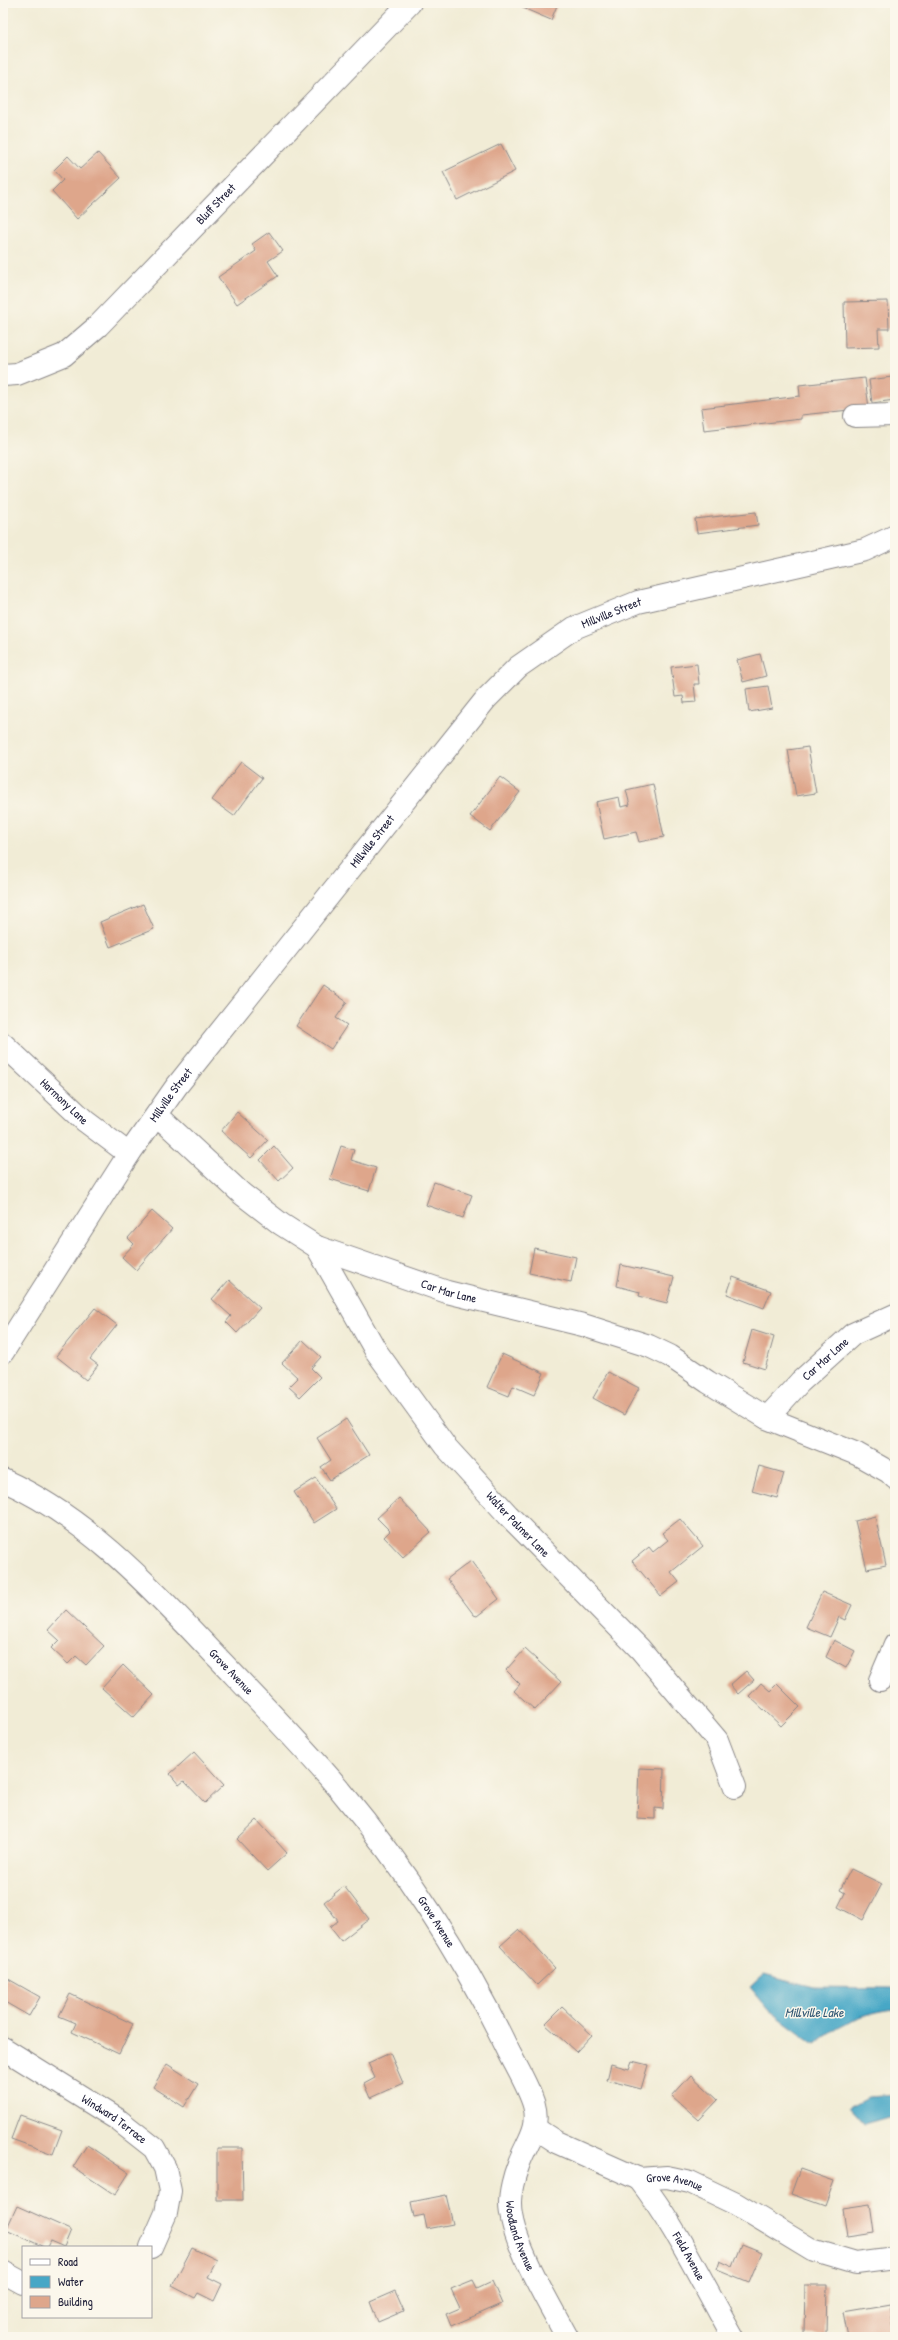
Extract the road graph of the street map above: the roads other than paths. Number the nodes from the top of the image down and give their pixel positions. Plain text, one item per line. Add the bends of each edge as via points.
1 (410, 3) edge
2 (3, 375) edge
3 (895, 415) edge
4 (855, 416) dead end
5 (895, 536) edge
6 (3, 1044) edge
7 (157, 1115) junction
8 (129, 1154) junction
9 (317, 1247) junction
10 (895, 1315) edge
11 (3, 1352) edge
12 (767, 1418) junction
13 (895, 1478) edge
14 (3, 1480) edge
15 (895, 1645) edge
16 (880, 1680) dead end
17 (735, 1787) dead end
18 (3, 2048) edge
19 (536, 2130) junction
20 (639, 2179) junction
21 (151, 2246) edge
22 (895, 2258) edge
23 (3, 2272) edge
24 (22, 2282) edge
25 (567, 2337) edge
26 (733, 2337) edge

1 - 2 street, Bluff Street via 98,326 64,355 17,374
3 - 4 street
5 - 7 street, Millville Street via 865,550 638,602 574,628 518,667 476,711 207,1047
6 - 8 street, Harmony Lane via 85,1121
7 - 8 street, Millville Street
7 - 9 street, Car Mar Lane via 242,1194
8 - 11 street, Millville Street
9 - 12 street, Car Mar Lane via 447,1292 583,1325 649,1346 670,1356
9 - 17 street, Walter Palmer Lane via 376,1351 445,1446 508,1515 640,1649 717,1740
10 - 12 street, Car Mar Lane via 854,1334 800,1382
12 - 13 street, Car Mar Lane via 857,1454
14 - 19 street, Grove Avenue via 62,1512 99,1540 167,1604 342,1792 412,1886 455,1951 487,2007 534,2105
15 - 16 street
18 - 21 street, Windward Terrace via 117,2118 154,2148 166,2168 170,2191 166,2214
19 - 20 street, Grove Avenue via 556,2142
19 - 25 street, Woodland Avenue via 518,2166 510,2202 514,2225 522,2247
20 - 22 street, Grove Avenue via 667,2177 690,2182 736,2204 812,2250 856,2263
20 - 26 street, Field Avenue via 680,2240
23 - 24 street

